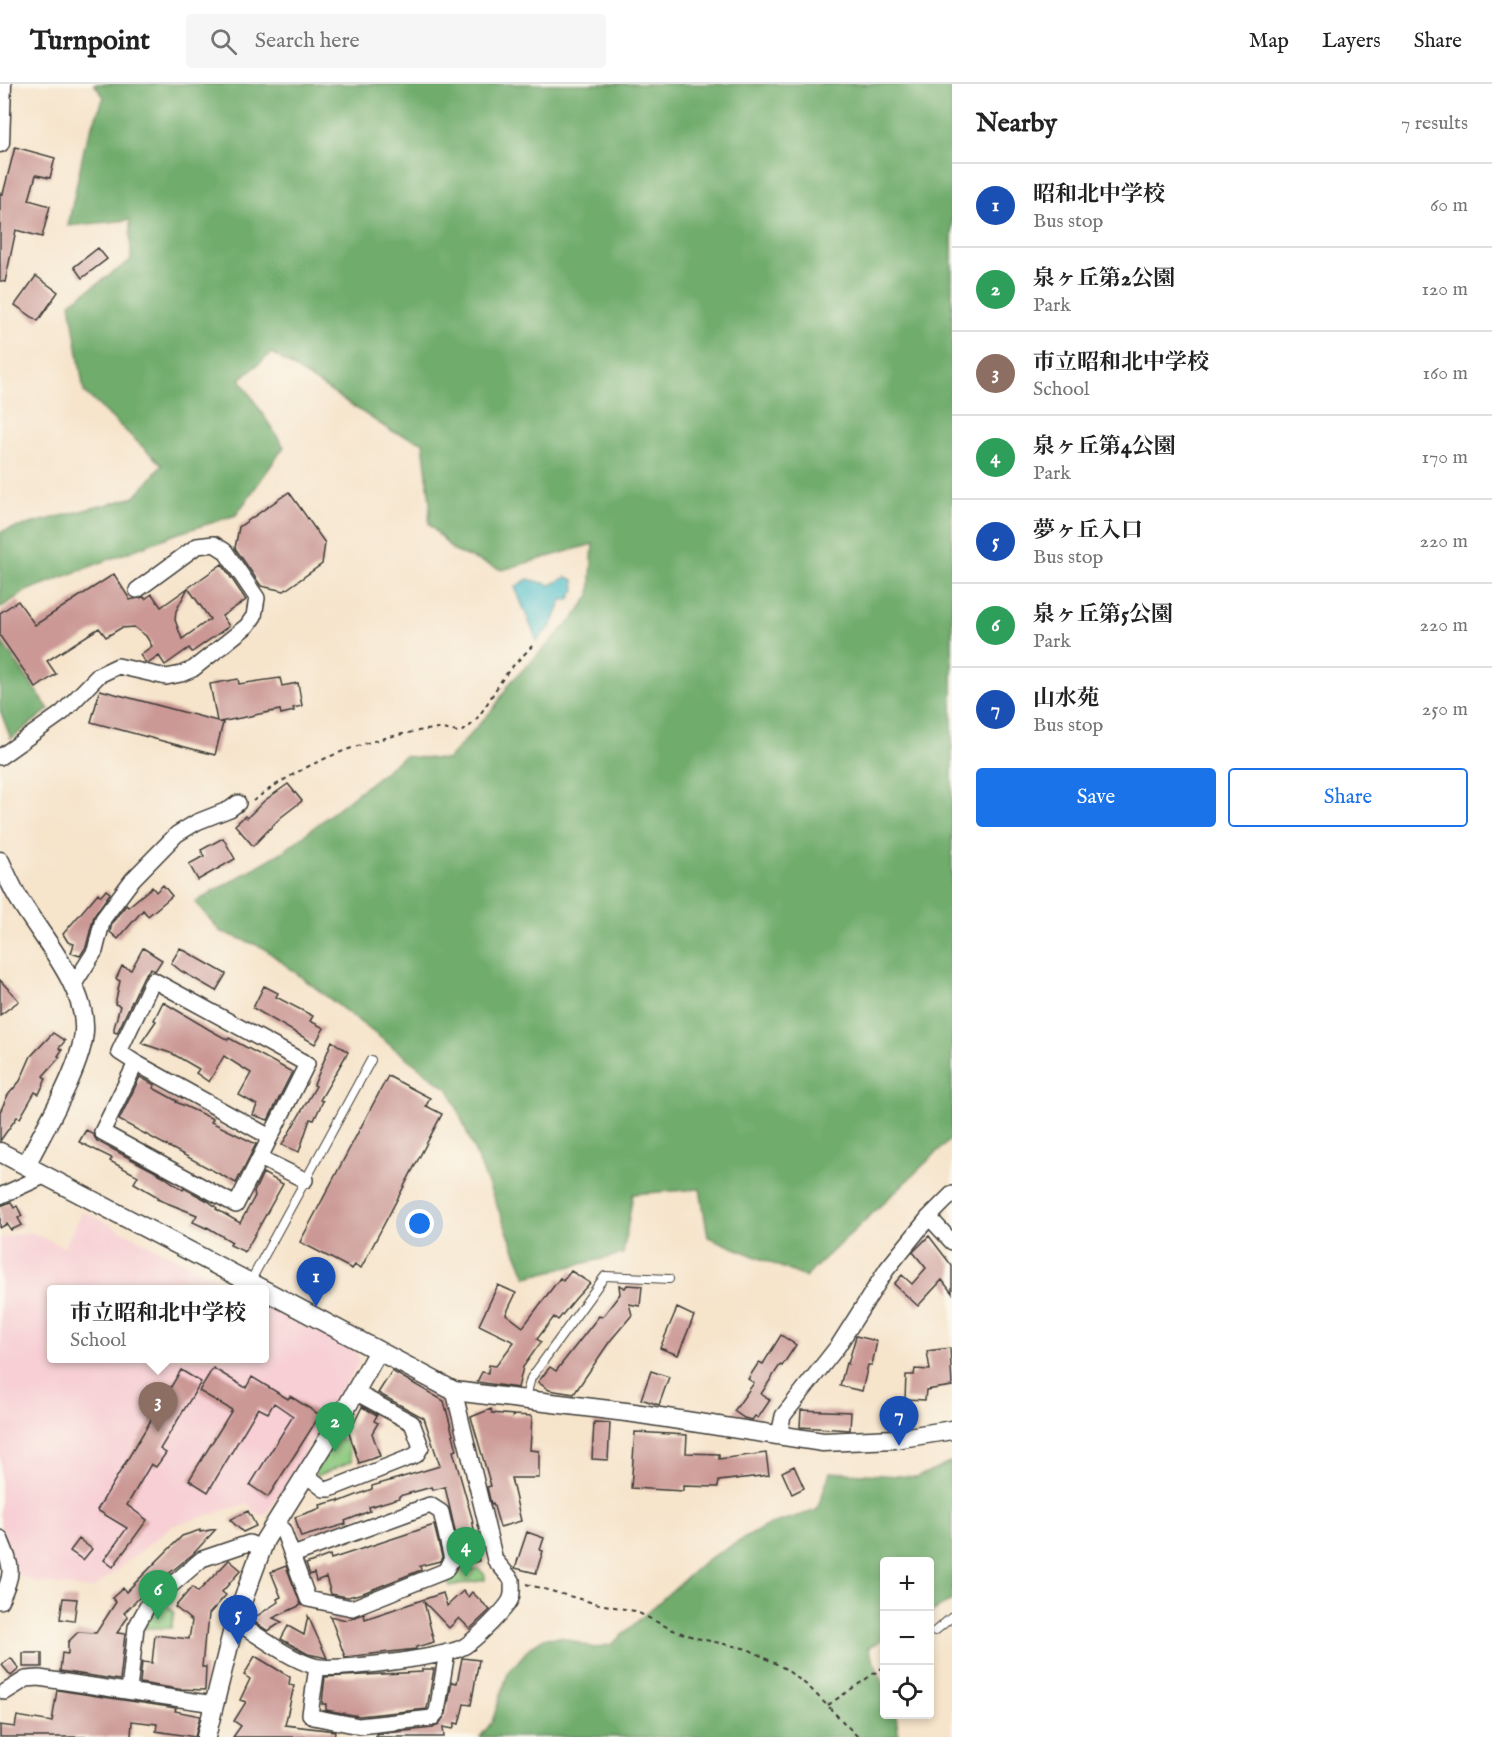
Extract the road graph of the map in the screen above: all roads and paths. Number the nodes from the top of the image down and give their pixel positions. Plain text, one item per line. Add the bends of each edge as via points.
1 (2, 84) edge
2 (0, 143) edge
3 (137, 590) dead end
4 (532, 646) dead end
5 (0, 757) edge
6 (245, 802) joint
7 (0, 861) edge
8 (74, 984) junction
9 (371, 1060) dead end
10 (136, 1063) junction
11 (270, 1137) junction
12 (0, 1152) edge
13 (260, 1158) junction
14 (26, 1165) junction
15 (46, 1175) junction
16 (305, 1180) junction
17 (952, 1194) edge
18 (0, 1196) edge
19 (929, 1217) junction
20 (952, 1242) edge
21 (669, 1279) dead end
22 (255, 1285) edge
23 (260, 1285) edge
24 (269, 1292) edge
25 (378, 1351) junction
26 (454, 1391) junction
27 (356, 1392) junction
28 (525, 1400) junction
29 (952, 1430) edge
30 (779, 1435) junction
31 (304, 1474) junction
32 (275, 1525) junction
33 (0, 1538) edge
34 (262, 1548) junction
35 (293, 1555) junction
36 (512, 1580) junction
37 (0, 1601) edge
38 (952, 1617) edge
39 (235, 1621) junction
40 (935, 1631) dead end
41 (447, 1652) junction
42 (317, 1667) junction
43 (880, 1669) edge
44 (129, 1691) junction
45 (5, 1692) dead end
46 (214, 1704) junction
47 (828, 1705) junction
48 (206, 1737) edge
49 (858, 1737) edge

1 - 2 street
3 - 5 street via 197,546 214,544 225,551 257,598 254,616 247,626 192,669 166,677 118,666 99,675 62,713
4 - 6 path via 464,731 410,732 374,740 332,756
6 - 8 street via 177,834 133,879 104,919 95,951
7 - 8 street via 16,894
8 - 14 street via 83,1012 79,1056
9 - 16 lane
10 - 11 street
10 - 11 street via 119,1052 153,980 307,1064
10 - 13 street via 102,1132 237,1205
11 - 13 street
12 - 14 street
13 - 16 street
14 - 15 street
15 - 18 street
15 - 22 street
16 - 23 lane
17 - 19 street
19 - 20 street
19 - 30 street via 887,1269 838,1346 783,1416
21 - 28 lane via 605,1276 531,1378
24 - 25 street
25 - 26 street
25 - 27 street
26 - 28 street
26 - 36 street via 495,1560
27 - 31 street
27 - 31 street via 412,1423 421,1448 416,1455 330,1489
28 - 30 street
29 - 30 street via 895,1439 823,1442
31 - 32 street
32 - 34 street
32 - 35 street via 283,1530
33 - 37 street via 9,1560 11,1580
34 - 39 street
34 - 44 street via 249,1543 202,1559 148,1605 136,1627
35 - 35 street via 308,1599 352,1608 445,1571 452,1559 441,1512 430,1505
36 - 41 street via 511,1599 499,1616 463,1647
36 - 47 path via 635,1611 696,1638 748,1649 784,1668
38 - 40 lane
39 - 42 street
39 - 46 street
41 - 42 street via 366,1665
41 - 42 street via 437,1712 432,1718 359,1726 313,1717 310,1714
43 - 47 path
44 - 45 street via 39,1677 26,1679
44 - 46 street
46 - 48 street
47 - 49 path

